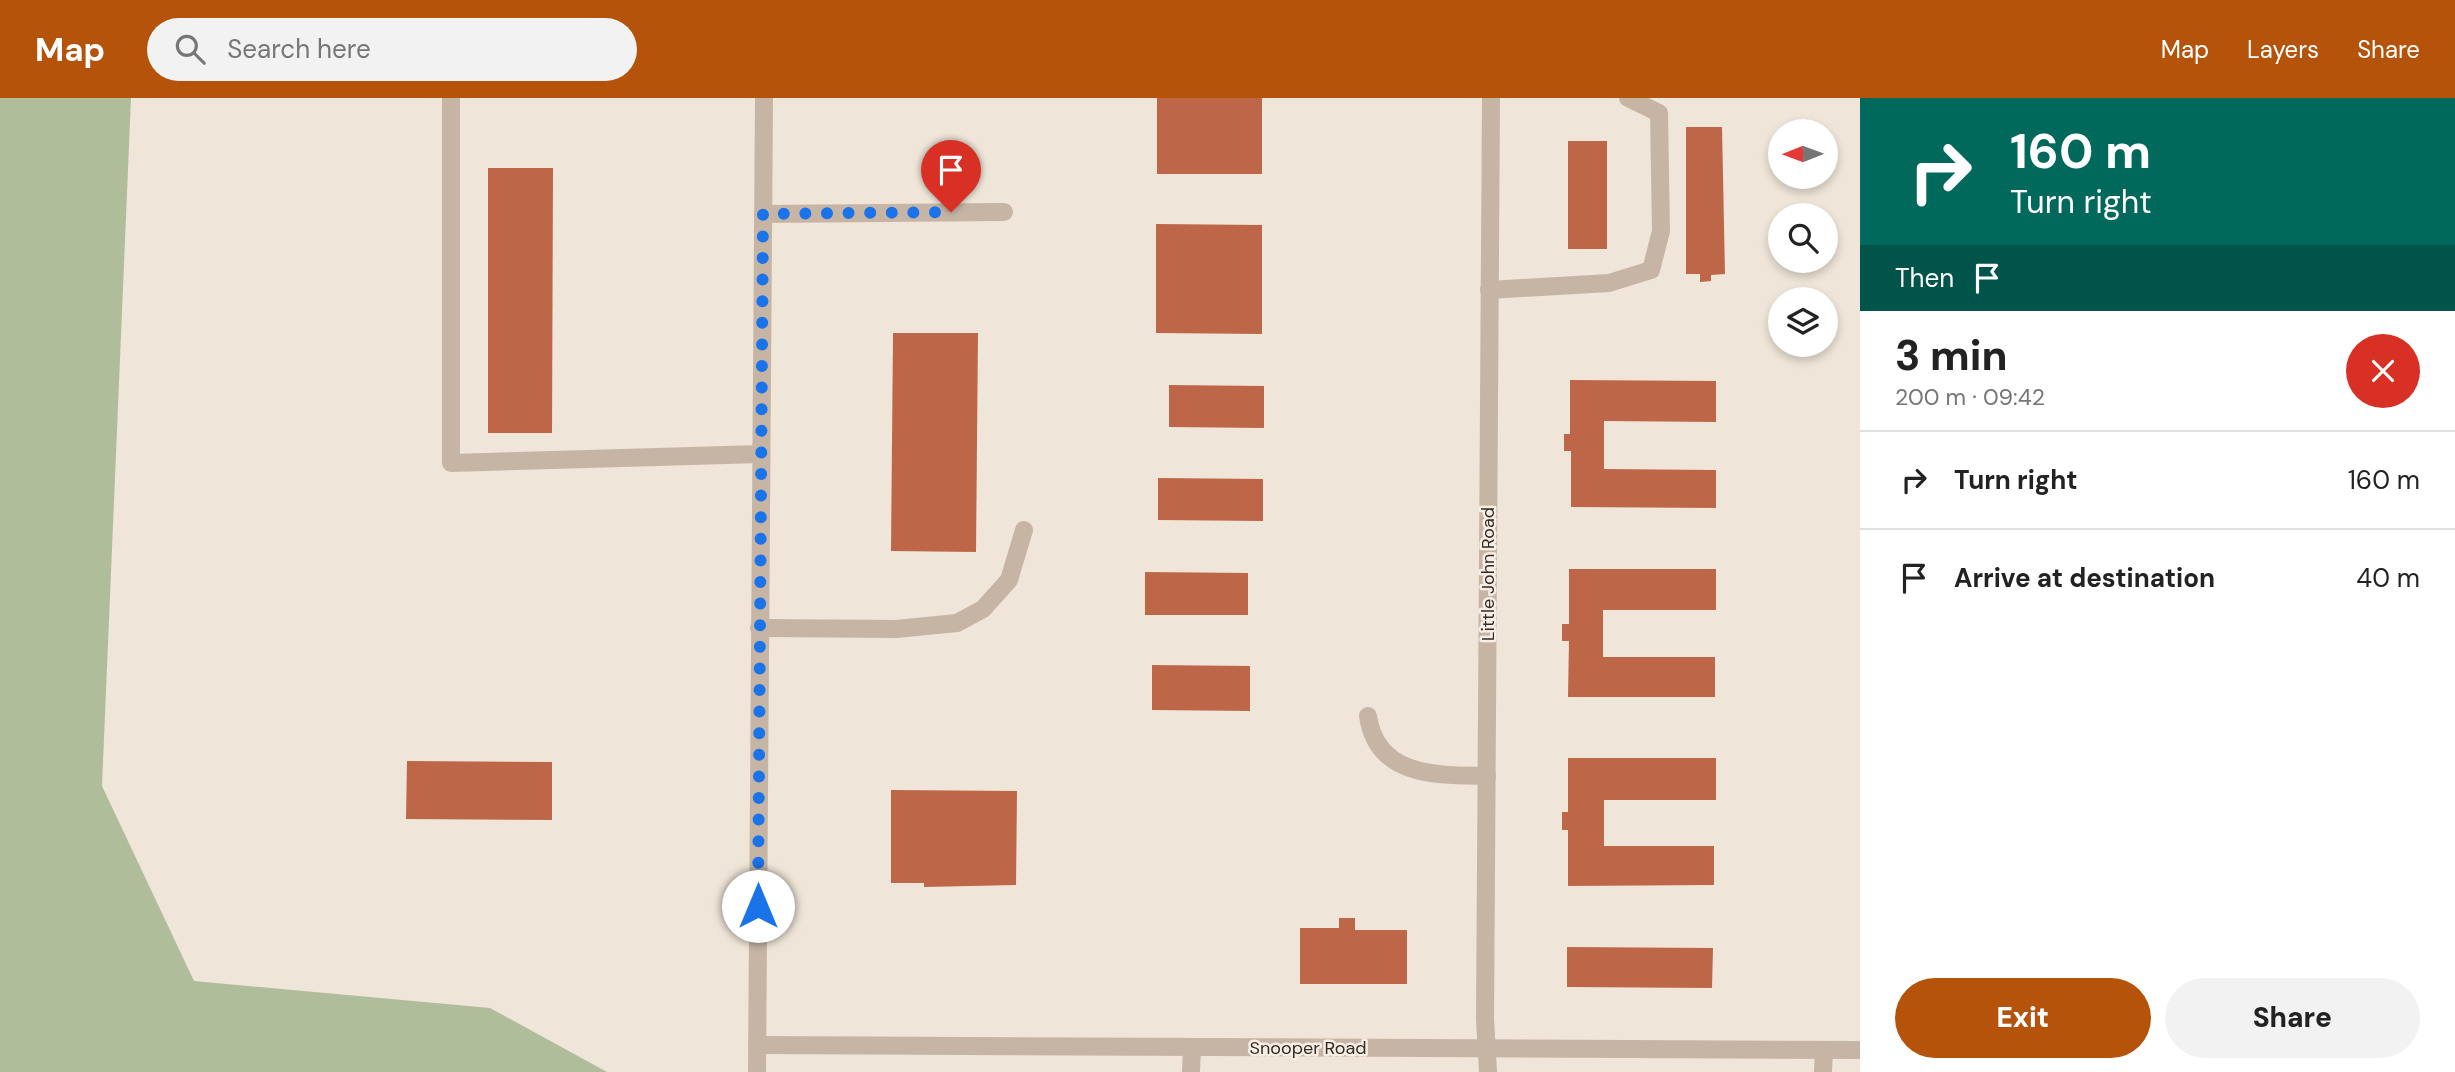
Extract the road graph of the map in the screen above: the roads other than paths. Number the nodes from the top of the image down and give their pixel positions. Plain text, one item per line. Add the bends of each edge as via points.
1 (451, 98) edge
2 (764, 98) edge
3 (1491, 98) edge
4 (1628, 98) edge
5 (1004, 212) dead end
6 (763, 214) junction
7 (1489, 290) junction
8 (761, 454) junction
9 (1024, 530) dead end
10 (759, 628) junction
11 (1367, 716) dead end
12 (1487, 776) junction
13 (757, 1045) junction
14 (1192, 1048) junction
15 (1486, 1049) junction
16 (1824, 1050) junction
17 (1860, 1050) edge
18 (757, 1072) edge
19 (1191, 1072) edge
20 (1488, 1072) edge
21 (1823, 1072) edge

1 - 8 street via 451,463
2 - 6 street
3 - 7 street, Little John Road
4 - 7 street via 1659,113 1661,231 1651,271 1609,283
5 - 6 street
6 - 8 street
7 - 12 street, Little John Road
8 - 10 street
9 - 10 street via 1009,580 983,609 957,624 897,629
10 - 13 street
11 - 12 street via 1370,734 1394,762 1428,775
12 - 15 street, Little John Road
13 - 14 street, Snooper Road
13 - 18 street
14 - 15 street, Snooper Road
14 - 19 street
15 - 16 street, Snooper Road
15 - 20 street, Little John Road
16 - 17 street, Snooper Road
16 - 21 street

